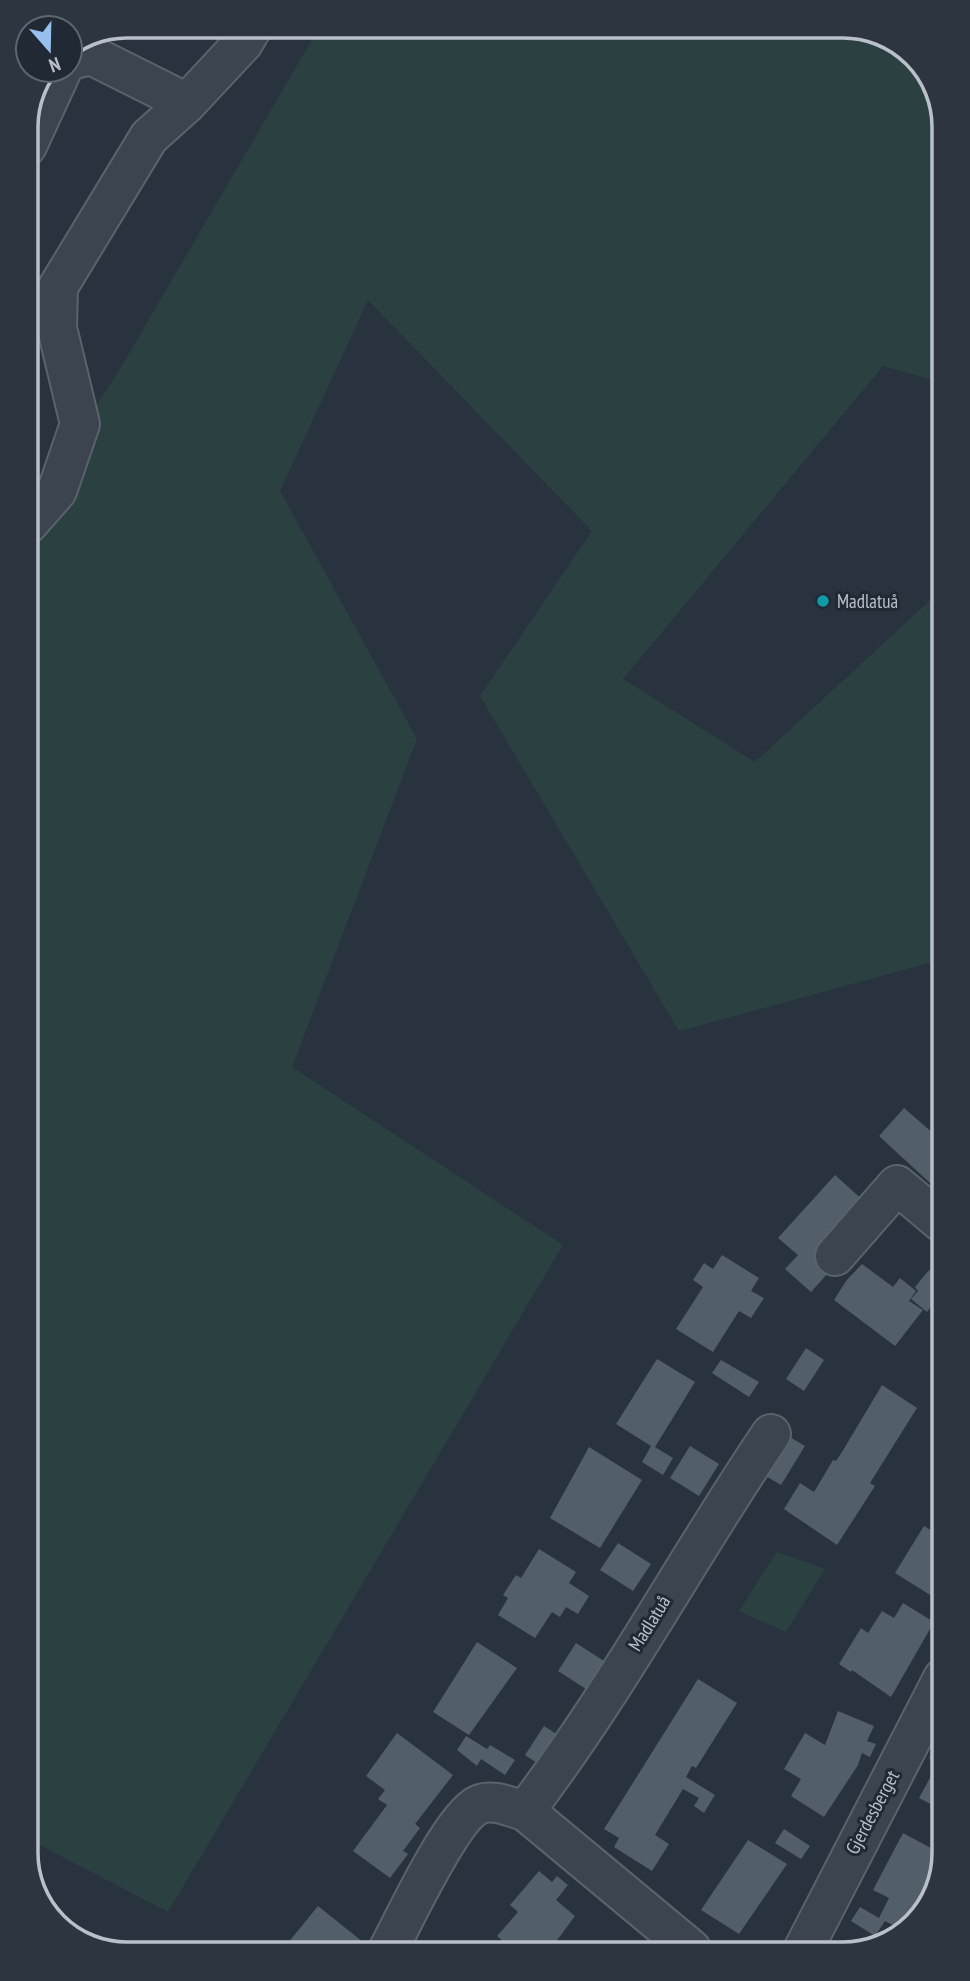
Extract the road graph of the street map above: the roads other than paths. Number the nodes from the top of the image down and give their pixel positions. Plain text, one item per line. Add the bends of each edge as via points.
1 (246, 38) edge
2 (84, 57) edge
3 (56, 84) edge
4 (187, 103) junction
5 (40, 119) edge
6 (39, 512) edge
7 (932, 1214) edge
8 (835, 1256) dead end
9 (771, 1434) dead end
10 (932, 1699) edge
11 (525, 1811) junction
12 (392, 1942) edge
13 (683, 1942) edge
14 (807, 1942) edge

1 - 4 street
2 - 4 street via 91,55
3 - 5 street
4 - 6 street via 149,137 58,287 57,328 80,424 57,491
7 - 8 street via 897,1185
9 - 11 street, Madlatuå via 563,1761
10 - 14 street, Gjerdesberget
11 - 12 street via 493,1802 477,1805 447,1839
11 - 13 street

